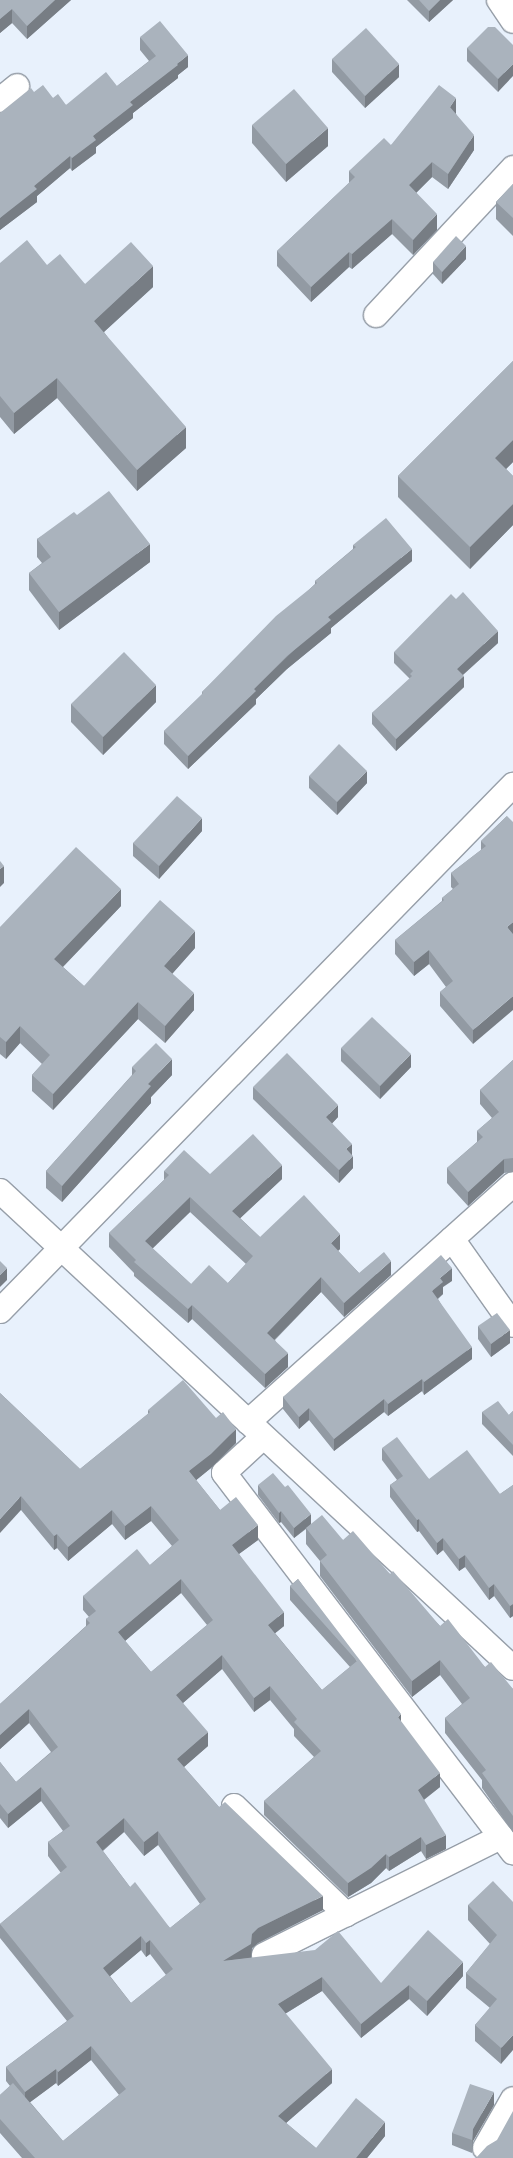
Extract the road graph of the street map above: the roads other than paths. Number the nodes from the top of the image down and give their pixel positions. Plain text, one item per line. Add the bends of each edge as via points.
1 (499, 0) edge
2 (513, 21) edge
3 (513, 168) edge
4 (376, 315) dead end
5 (513, 785) edge
6 (513, 1184) edge
7 (0, 1191) edge
8 (452, 1239) junction
9 (60, 1248) junction
10 (0, 1311) edge
11 (513, 1325) edge
12 (255, 1430) junction
13 (513, 1668) edge
14 (234, 1806) dead end
15 (507, 1844) edge
16 (346, 1914) junction
17 (264, 1955) edge
18 (513, 2099) edge
19 (485, 2148) edge

1 - 2 street
3 - 4 street
5 - 9 street
6 - 8 street
7 - 9 street
8 - 11 street
8 - 12 street
9 - 10 street
9 - 12 street
12 - 13 street
12 - 15 street via 224,1473
14 - 16 street
15 - 16 street
16 - 17 street
18 - 19 street

